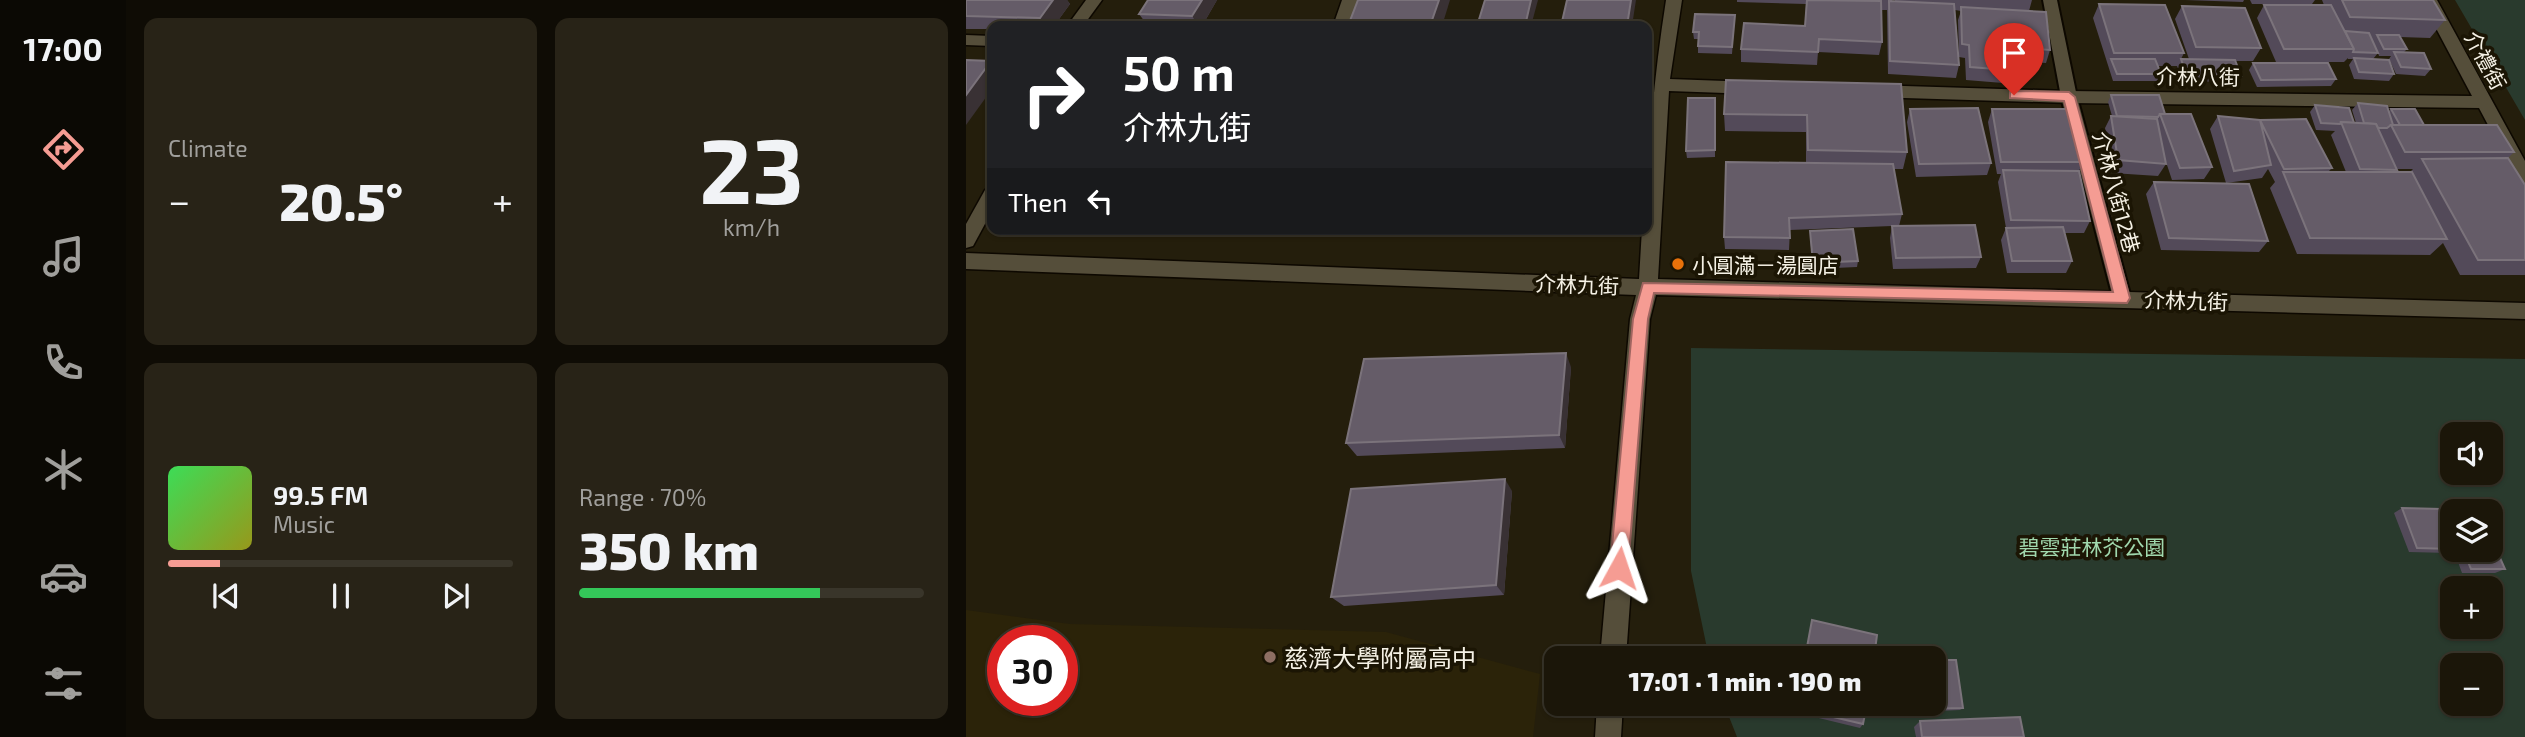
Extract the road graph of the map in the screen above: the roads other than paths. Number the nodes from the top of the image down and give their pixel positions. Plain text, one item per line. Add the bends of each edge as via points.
1 (1094, 0) edge
2 (1350, 0) edge
3 (1674, 0) edge
4 (2050, 0) edge
5 (2429, 0) edge
6 (1079, 21) edge
7 (1343, 21) edge
8 (966, 40) edge
9 (987, 41) edge
10 (1661, 85) junction
11 (1770, 88) edge
12 (1851, 90) edge
13 (2069, 97) junction
14 (2483, 102) junction
15 (1652, 173) edge
16 (2525, 178) edge
17 (987, 204) edge
18 (1649, 235) edge
19 (966, 241) edge
20 (966, 261) edge
21 (1648, 287) junction
22 (2122, 298) junction
23 (2525, 311) edge
24 (1614, 646) edge
25 (1609, 716) edge
26 (1608, 737) edge

1 - 6 street
2 - 7 street
3 - 10 street
4 - 13 lane
5 - 14 street, 介禮街
8 - 9 street
10 - 11 street
10 - 15 street
12 - 13 street, 介林八街
13 - 14 street, 介林八街
13 - 22 lane, 介林八街12巷
14 - 16 street, 介禮街
17 - 19 street
18 - 21 street
20 - 21 street, 介林九街
21 - 22 street, 介林九街
21 - 24 street via 1640,319
22 - 23 street, 介林九街
25 - 26 street

